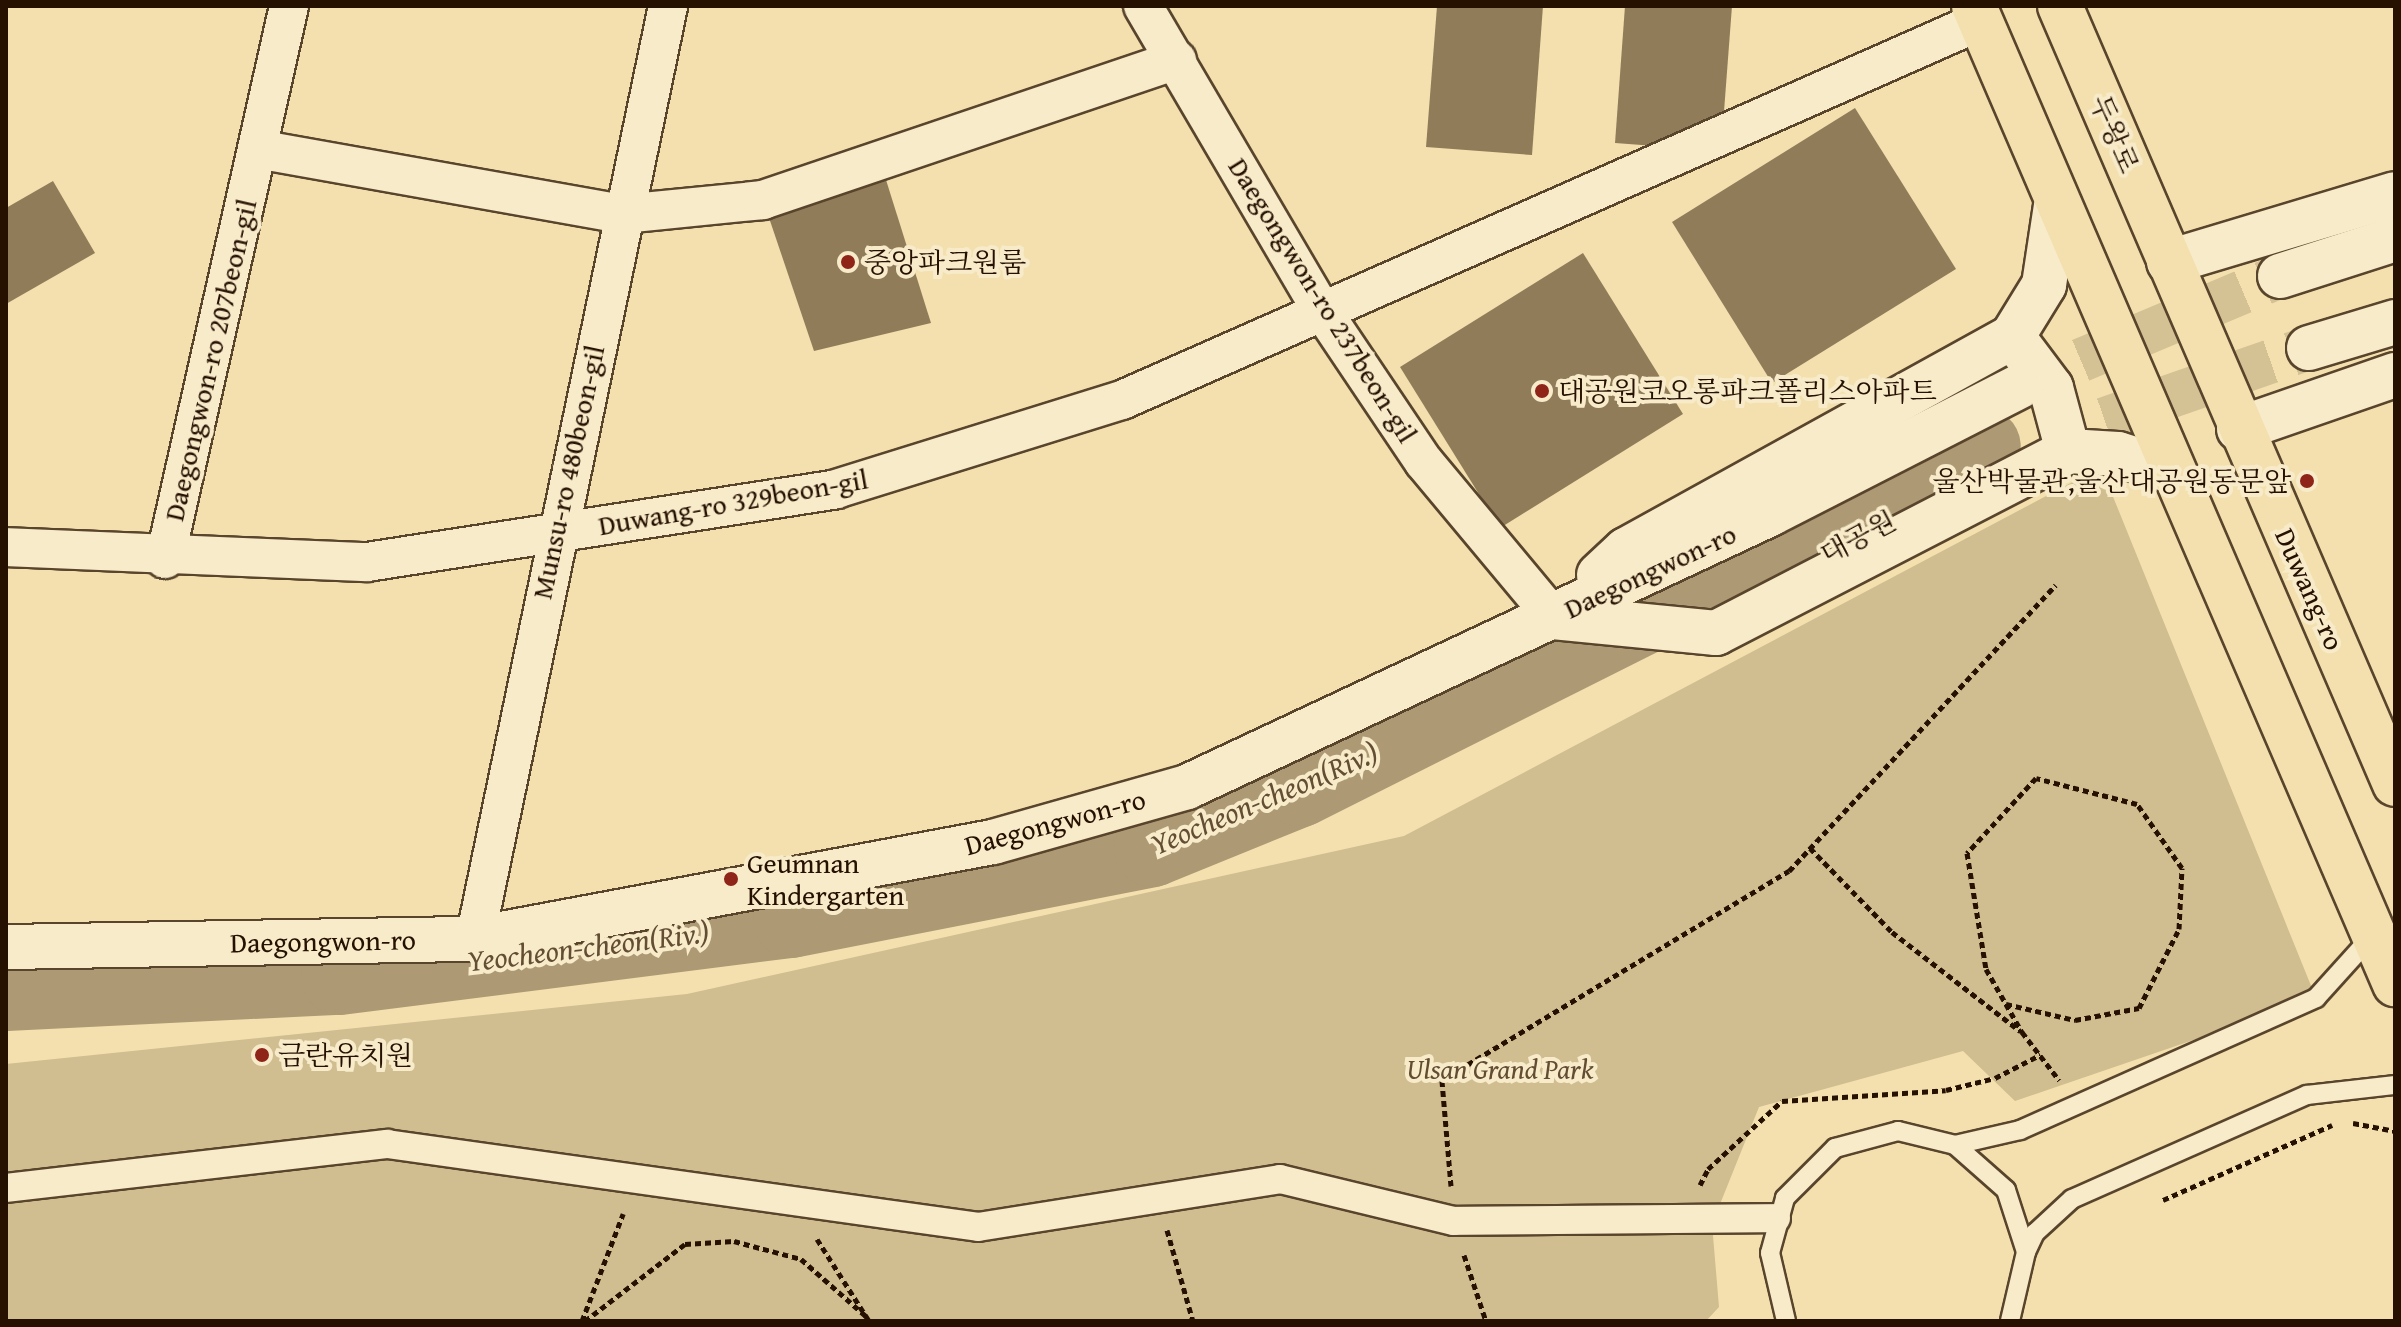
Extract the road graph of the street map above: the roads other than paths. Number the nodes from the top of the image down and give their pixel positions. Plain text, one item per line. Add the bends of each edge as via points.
1 (289, 6) edge
2 (668, 6) edge
3 (1143, 6) edge
4 (2062, 8) edge
5 (1977, 14) edge
6 (1177, 60) junction
7 (257, 149) junction
8 (2395, 194) edge
9 (2056, 206) junction
10 (623, 214) junction
11 (2395, 239) edge
12 (2169, 262) junction
13 (2280, 276) tunnel mouth
14 (1321, 309) junction
15 (2395, 322) edge
16 (2012, 337) junction
17 (2309, 348) tunnel mouth
18 (2395, 375) edge
19 (2020, 386) tunnel mouth
20 (2239, 429) junction
21 (2055, 446) junction
22 (2168, 470) junction
23 (553, 535) junction
24 (6, 547) edge
25 (165, 559) junction
26 (1553, 617) junction
27 (2395, 784) edge
28 (2374, 934) junction
29 (475, 939) junction
30 (6, 947) edge
31 (2395, 984) edge
32 (2395, 1085) edge
33 (1955, 1145) junction
34 (6, 1188) edge
35 (1776, 1218) junction
36 (2026, 1252) junction
37 (1775, 1297) junction
38 (2015, 1317) edge
39 (1770, 1321) edge
40 (1786, 1321) edge

1 - 7 street, Daegongwon-ro 207beon-gil
2 - 10 street, Munsu-ro 480beon-gil
3 - 6 street, Daegongwon-ro 237beon-gil
4 - 12 main road, 두왕로
5 - 9 main road
5 - 14 street, Duwang-ro 329beon-gil
6 - 10 street via 763,200
6 - 14 street, Daegongwon-ro 237beon-gil
7 - 10 street
7 - 25 street, Daegongwon-ro 207beon-gil
8 - 12 street
9 - 16 street via 2044,285
9 - 22 main road
10 - 23 street, Munsu-ro 480beon-gil
11 - 13 street
12 - 20 main road, Duwang-ro
14 - 23 street, Duwang-ro 329beon-gil via 1122,400 836,489
14 - 26 street, Daegongwon-ro 237beon-gil via 1424,462
15 - 17 street
16 - 21 street via 2051,388
16 - 26 street via 1626,550
18 - 20 street
19 - 26 street, Daegongwon-ro
20 - 27 main road, Duwang-ro
21 - 22 street via 2118,454
21 - 26 street via 1716,633
22 - 28 main road
23 - 25 street, Duwang-ro 329beon-gil via 367,562
23 - 29 street, Munsu-ro 480beon-gil
24 - 25 street, Daegongwon-ro 207beon-gil
26 - 29 street, Daegongwon-ro via 1187,787 993,842
28 - 31 main road
28 - 33 lane via 2316,998 2020,1130
29 - 30 street, Daegongwon-ro
32 - 36 lane via 2307,1095 2072,1199 2035,1233
33 - 35 lane via 1898,1131 1850,1141 1812,1164
33 - 36 lane via 2006,1190
34 - 35 street via 387,1144 978,1227 1280,1179 1454,1221
35 - 37 lane via 1770,1253
36 - 38 lane
37 - 39 lane
37 - 40 lane

